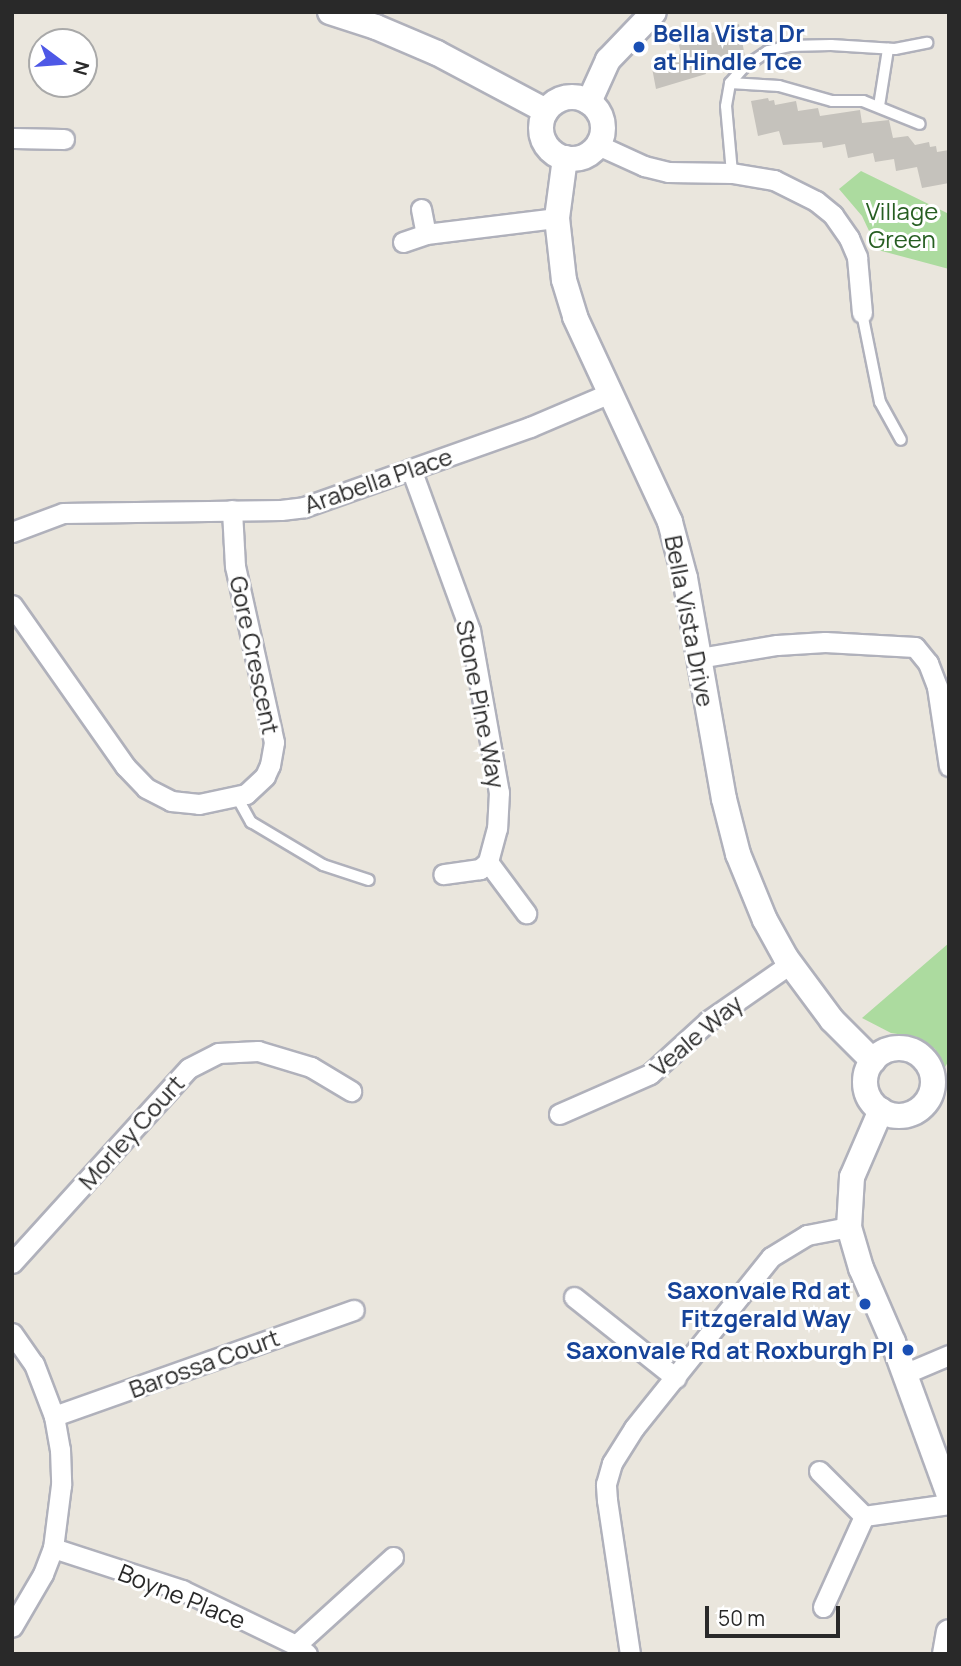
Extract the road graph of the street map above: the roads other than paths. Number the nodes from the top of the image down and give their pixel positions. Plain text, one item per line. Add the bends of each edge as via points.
1 (330, 12) edge
2 (654, 12) edge
3 (379, 20) edge
4 (927, 43) dead end
5 (888, 49) junction
6 (730, 83) junction
7 (589, 102) junction
8 (879, 106) junction
9 (546, 111) junction
10 (920, 124) dead end
11 (12, 138) edge
12 (64, 139) dead end
13 (598, 145) junction
14 (565, 158) junction
15 (732, 173) junction
16 (421, 209) dead end
17 (557, 218) junction
18 (426, 234) junction
19 (403, 242) dead end
20 (862, 313) joint
21 (610, 393) junction
22 (901, 440) dead end
23 (411, 469) junction
24 (232, 510) junction
25 (12, 532) edge
26 (12, 605) edge
27 (699, 658) junction
28 (949, 766) edge
29 (237, 797) junction
30 (488, 862) junction
31 (443, 874) dead end
32 (369, 880) dead end
33 (526, 913) dead end
34 (790, 964) junction
35 (873, 1061) junction
36 (351, 1091) dead end
37 (939, 1103) edge
38 (881, 1110) junction
39 (559, 1114) dead end
40 (849, 1227) junction
41 (12, 1263) edge
42 (574, 1297) dead end
43 (355, 1310) dead end
44 (12, 1333) edge
45 (949, 1355) edge
46 (904, 1374) junction
47 (676, 1378) junction
48 (54, 1416) junction
49 (818, 1471) dead end
50 (949, 1495) edge
51 (949, 1504) edge
52 (864, 1516) junction
53 (53, 1548) junction
54 (393, 1557) dead end
55 (822, 1607) dead end
56 (12, 1627) edge
57 (302, 1649) edge
58 (629, 1649) edge

1 - 3 street
2 - 7 street via 608,60
3 - 9 street
4 - 5 lane
5 - 6 lane via 789,46 768,51
5 - 8 lane
6 - 8 lane via 779,86 832,101
6 - 15 lane via 726,106
7 - 9 street via 576,97 562,99
7 - 13 street via 601,118 603,132
8 - 10 lane
9 - 14 street via 541,130 545,143
11 - 12 street
13 - 14 street via 580,158
13 - 15 street via 668,172
14 - 17 street, Bella Vista Drive
15 - 20 street via 795,188 833,215 857,257
16 - 18 street
17 - 18 street
17 - 21 street, Bella Vista Drive via 558,251 568,296
18 - 19 street
20 - 22 lane via 880,402
21 - 23 street, Arabella Place
21 - 27 street, Bella Vista Drive via 670,522
23 - 24 street, Arabella Place via 304,507
23 - 30 street, Stone Pine Way via 475,655 499,792 497,828
24 - 25 street, Arabella Place via 63,513
24 - 29 street, Gore Crescent via 235,565 274,742 265,776
26 - 29 street, Gore Crescent via 125,766 146,788 183,803
27 - 28 street via 813,643 915,647 928,663 937,687
27 - 34 street, Bella Vista Drive via 723,799 738,854 765,920
29 - 32 lane via 251,822 323,865
30 - 31 street via 480,869
30 - 33 street
34 - 35 street, Bella Vista Drive via 832,1020
34 - 39 street, Veale Way via 708,1021 650,1074
35 - 37 street via 892,1049 917,1053 932,1073
35 - 38 street via 866,1086 871,1101
36 - 41 street, Morley Court via 311,1067 258,1051 218,1053 189,1068
37 - 38 street via 906,1115
38 - 40 street via 852,1177
40 - 46 street
40 - 47 street via 807,1235 771,1257
42 - 47 street
43 - 48 street, Barossa Court
44 - 48 street via 34,1364
45 - 46 street
46 - 50 street
47 - 58 street via 619,1450 606,1483
48 - 53 street via 61,1485
49 - 52 street
51 - 52 street
52 - 55 street
53 - 56 street
53 - 57 street, Boyne Place via 182,1590
54 - 57 street

